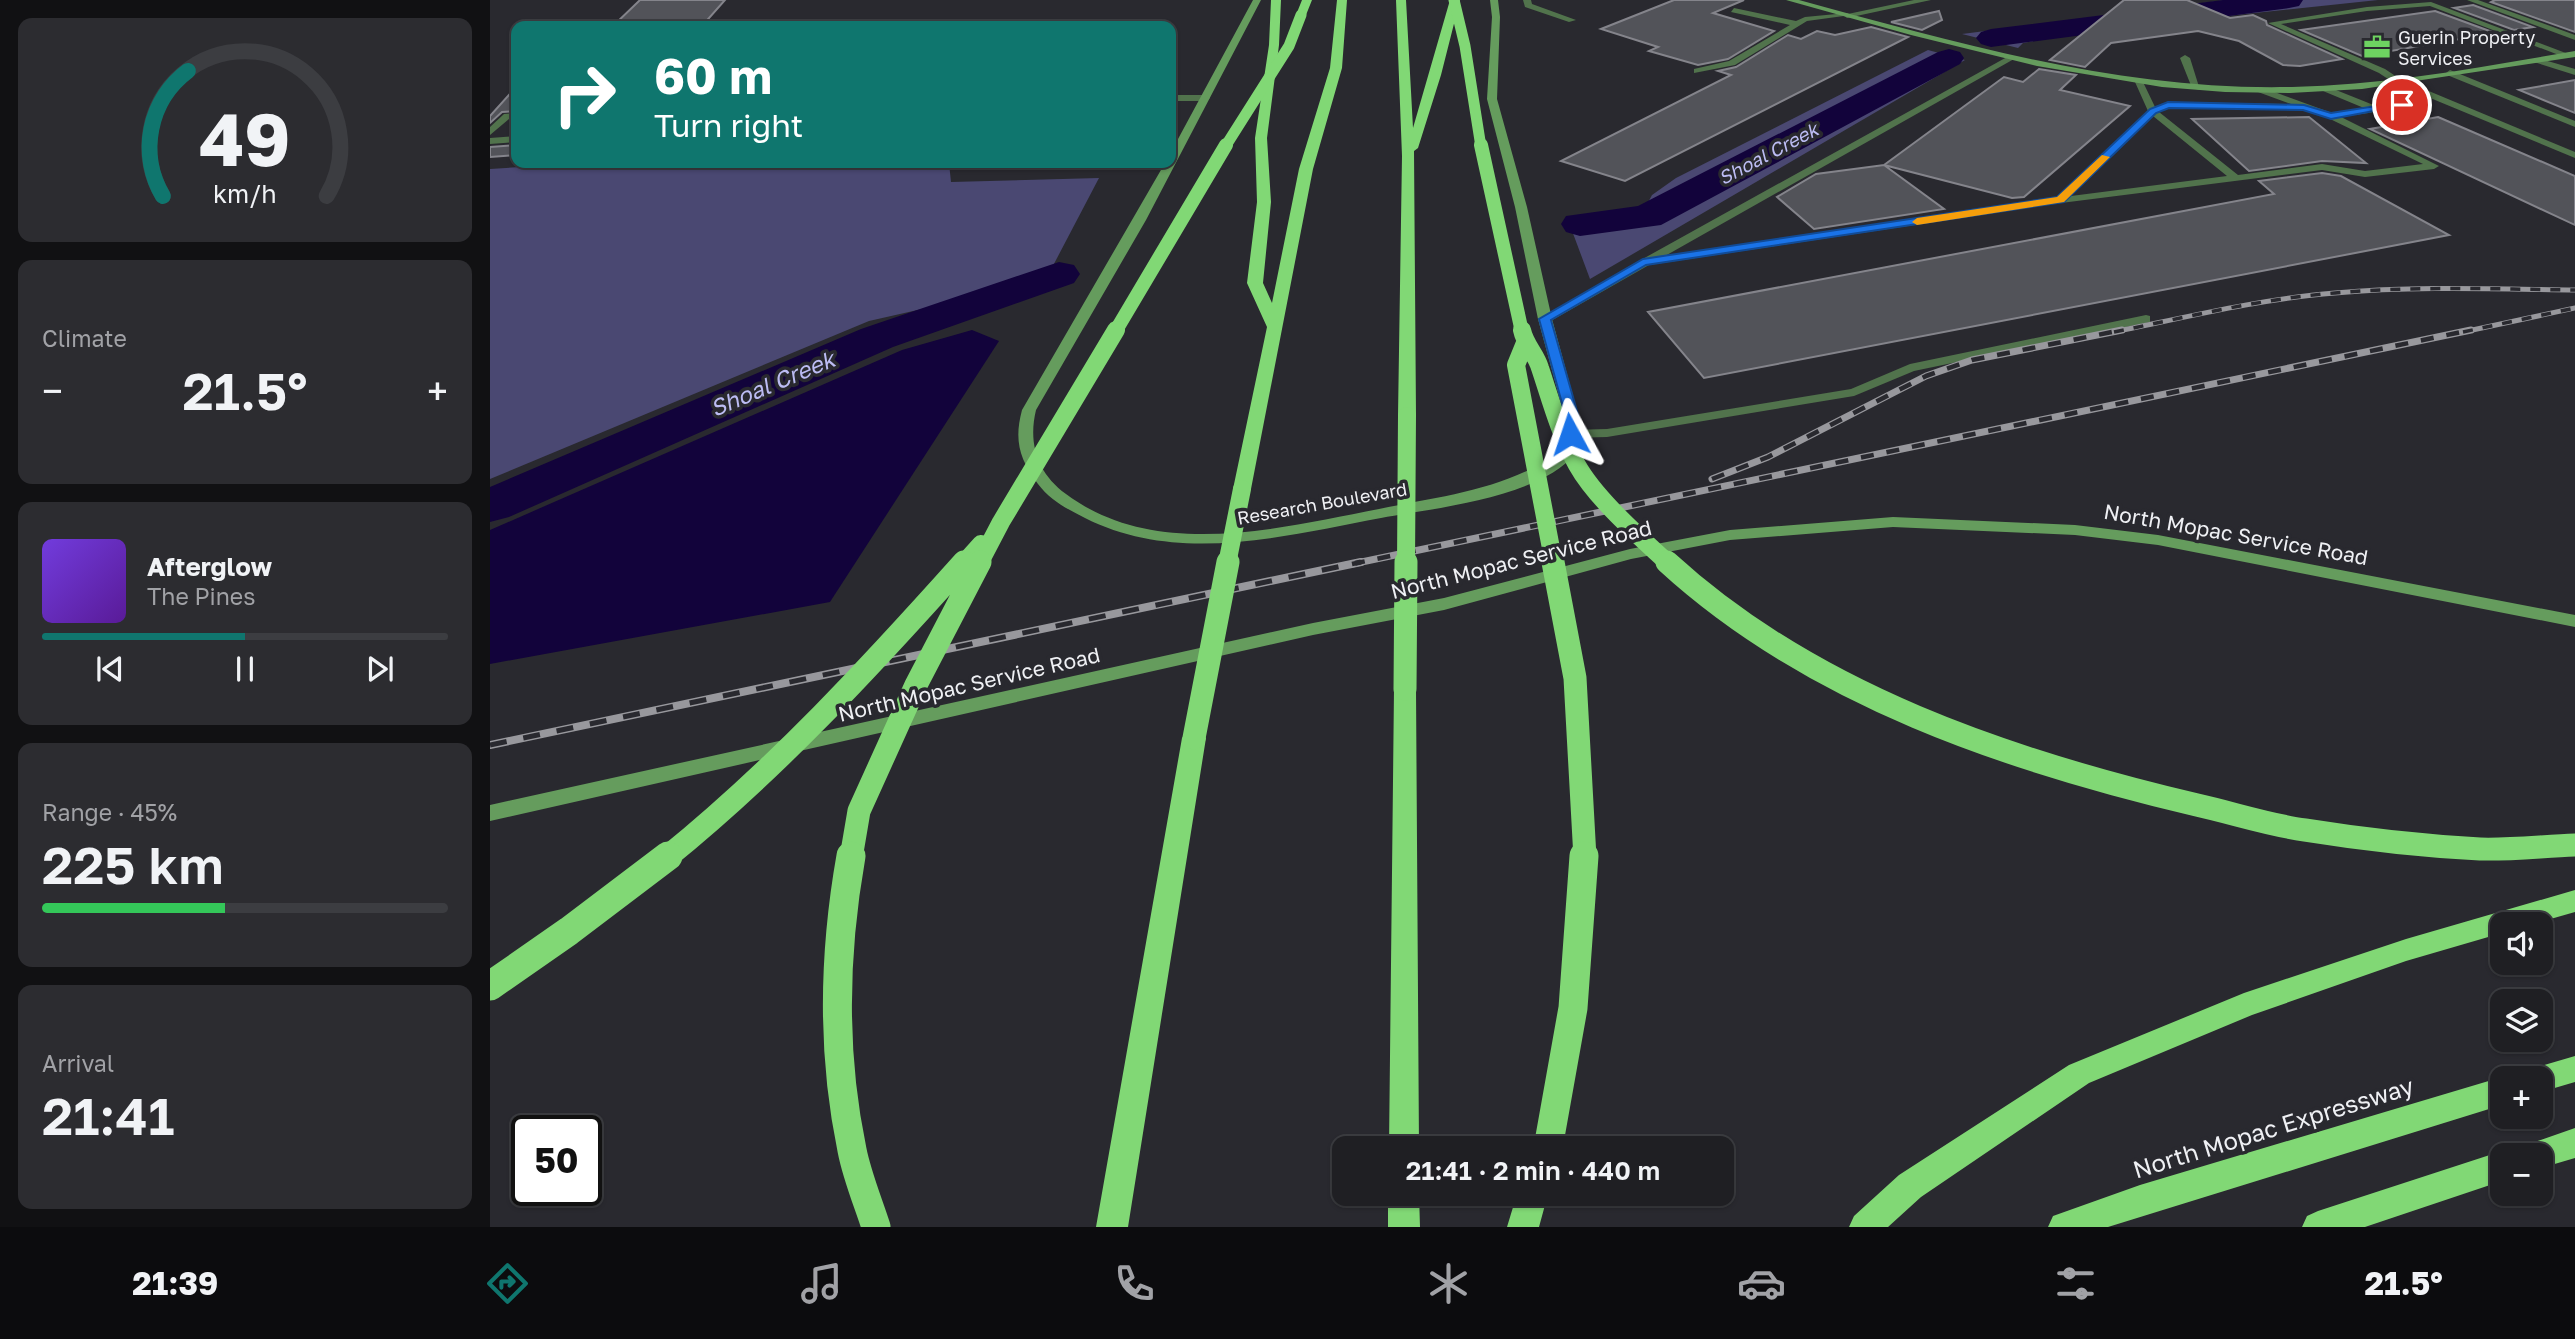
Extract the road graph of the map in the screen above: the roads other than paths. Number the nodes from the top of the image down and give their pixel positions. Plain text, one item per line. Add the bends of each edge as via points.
1 (1257, 0) edge
2 (1276, 0) edge
3 (1307, 0) edge
4 (1342, 0) edge
5 (1401, 0) edge
6 (1455, 0) edge
7 (1494, 0) edge
8 (1527, 0) edge
9 (1790, 0) edge
10 (1927, 0) edge
11 (2470, 0) edge
12 (1302, 8) edge
13 (1734, 10) dead end
14 (1847, 15) junction
15 (1572, 20) dead end
16 (1798, 24) junction
17 (2575, 38) edge
18 (2571, 55) edge
19 (2185, 58) dead end
20 (2010, 59) junction
21 (2537, 60) junction
22 (1697, 71) dead end
23 (2575, 72) edge
24 (2450, 73) junction
25 (2397, 81) junction
26 (2138, 82) junction
27 (2197, 88) junction
28 (2326, 89) junction
29 (2261, 90) junction
30 (1176, 98) edge
31 (1206, 98) junction
32 (2402, 105) dead end
33 (2304, 107) junction
34 (2374, 109) junction
35 (2153, 111) junction
36 (511, 116) edge
37 (2331, 116) junction
38 (2575, 124) edge
39 (490, 132) edge
40 (511, 139) edge
41 (490, 141) edge
42 (1176, 153) edge
43 (2575, 155) edge
44 (1408, 156) junction
45 (1168, 168) edge
46 (2235, 178) junction
47 (2061, 200) junction
48 (1643, 262) junction
49 (1545, 319) junction
50 (2146, 319) dead end
51 (1275, 327) junction
52 (1525, 343) junction
53 (1570, 434) junction
54 (1001, 522) junction
55 (2575, 621) edge
56 (490, 813) edge
57 (2575, 845) edge
58 (2575, 901) edge
59 (490, 986) edge
60 (2575, 1069) edge
61 (2553, 1075) edge
62 (2490, 1095) edge
63 (1404, 1136) edge
64 (1550, 1136) edge
65 (2575, 1143) edge
66 (2553, 1150) edge
67 (2490, 1170) edge
68 (1404, 1206) edge
69 (1529, 1206) edge
70 (876, 1227) edge
71 (1112, 1227) edge
72 (1404, 1227) edge
73 (1522, 1227) edge
74 (1865, 1227) edge
75 (2063, 1227) edge
76 (2318, 1227) edge

1 - 31 main road, Research Boulevard
2 - 51 highway via 1261,138 1264,202 1255,283
3 - 12 highway
4 - 51 highway via 1336,68 1306,169
5 - 44 highway
6 - 44 highway via 1432,97
6 - 52 highway, bridge via 1475,120
7 - 49 main road via 1492,99
8 - 15 lane via 1528,5
9 - 14 main road
10 - 14 street
11 - 17 lane
12 - 54 highway, bridge via 1289,46
13 - 16 lane
14 - 16 lane via 1805,19
14 - 20 main road
16 - 22 lane via 1732,63
18 - 21 main road
18 - 25 lane via 2431,4 2272,23
19 - 27 street
20 - 26 main road
20 - 48 lane
21 - 23 lane
21 - 24 main road
24 - 25 main road
24 - 38 lane
25 - 28 main road
25 - 43 lane
26 - 27 main road
26 - 35 lane
27 - 29 main road
28 - 29 main road
28 - 34 lane
29 - 33 lane
30 - 31 lane
31 - 42 main road, Research Boulevard
32 - 34 lane
33 - 35 lane via 2168,105
33 - 37 lane
34 - 37 lane
35 - 46 lane
35 - 47 lane
36 - 39 lane
37 - 46 lane via 2434,166 2365,174 2322,167
40 - 41 lane
44 - 63 highway, bridge
45 - 53 main road, Research Boulevard via 1029,410 1023,439 1039,478 1055,494 1114,526 1146,535 1214,539 1266,535 1511,485 1551,467 1567,454
46 - 47 lane
47 - 48 lane
48 - 49 lane
49 - 53 main road via 1572,418
50 - 53 lane via 1910,368 1854,392 1607,433
51 - 71 highway, bridge via 1194,738
52 - 57 highway, bridge via 1539,364 1577,466 1624,523 1685,579 1746,623 1853,688 1973,740 2107,784 2304,830 2481,849
52 - 64 highway, bridge via 1516,365 1575,678 1585,869 1573,1008
54 - 59 highway, bridge via 793,746 697,833 577,928
54 - 70 highway, bridge via 916,685 859,811 844,893 837,992 841,1064 852,1151
55 - 56 main road, North Mopac Service Road via 2158,540 1979,524 1805,527 1730,535 1630,554 1444,604 1313,629
58 - 74 highway via 2244,1004 2079,1074 1910,1186
60 - 61 highway
62 - 75 highway, North Mopac Expressway
65 - 66 highway
67 - 76 highway
68 - 72 highway
69 - 73 highway

